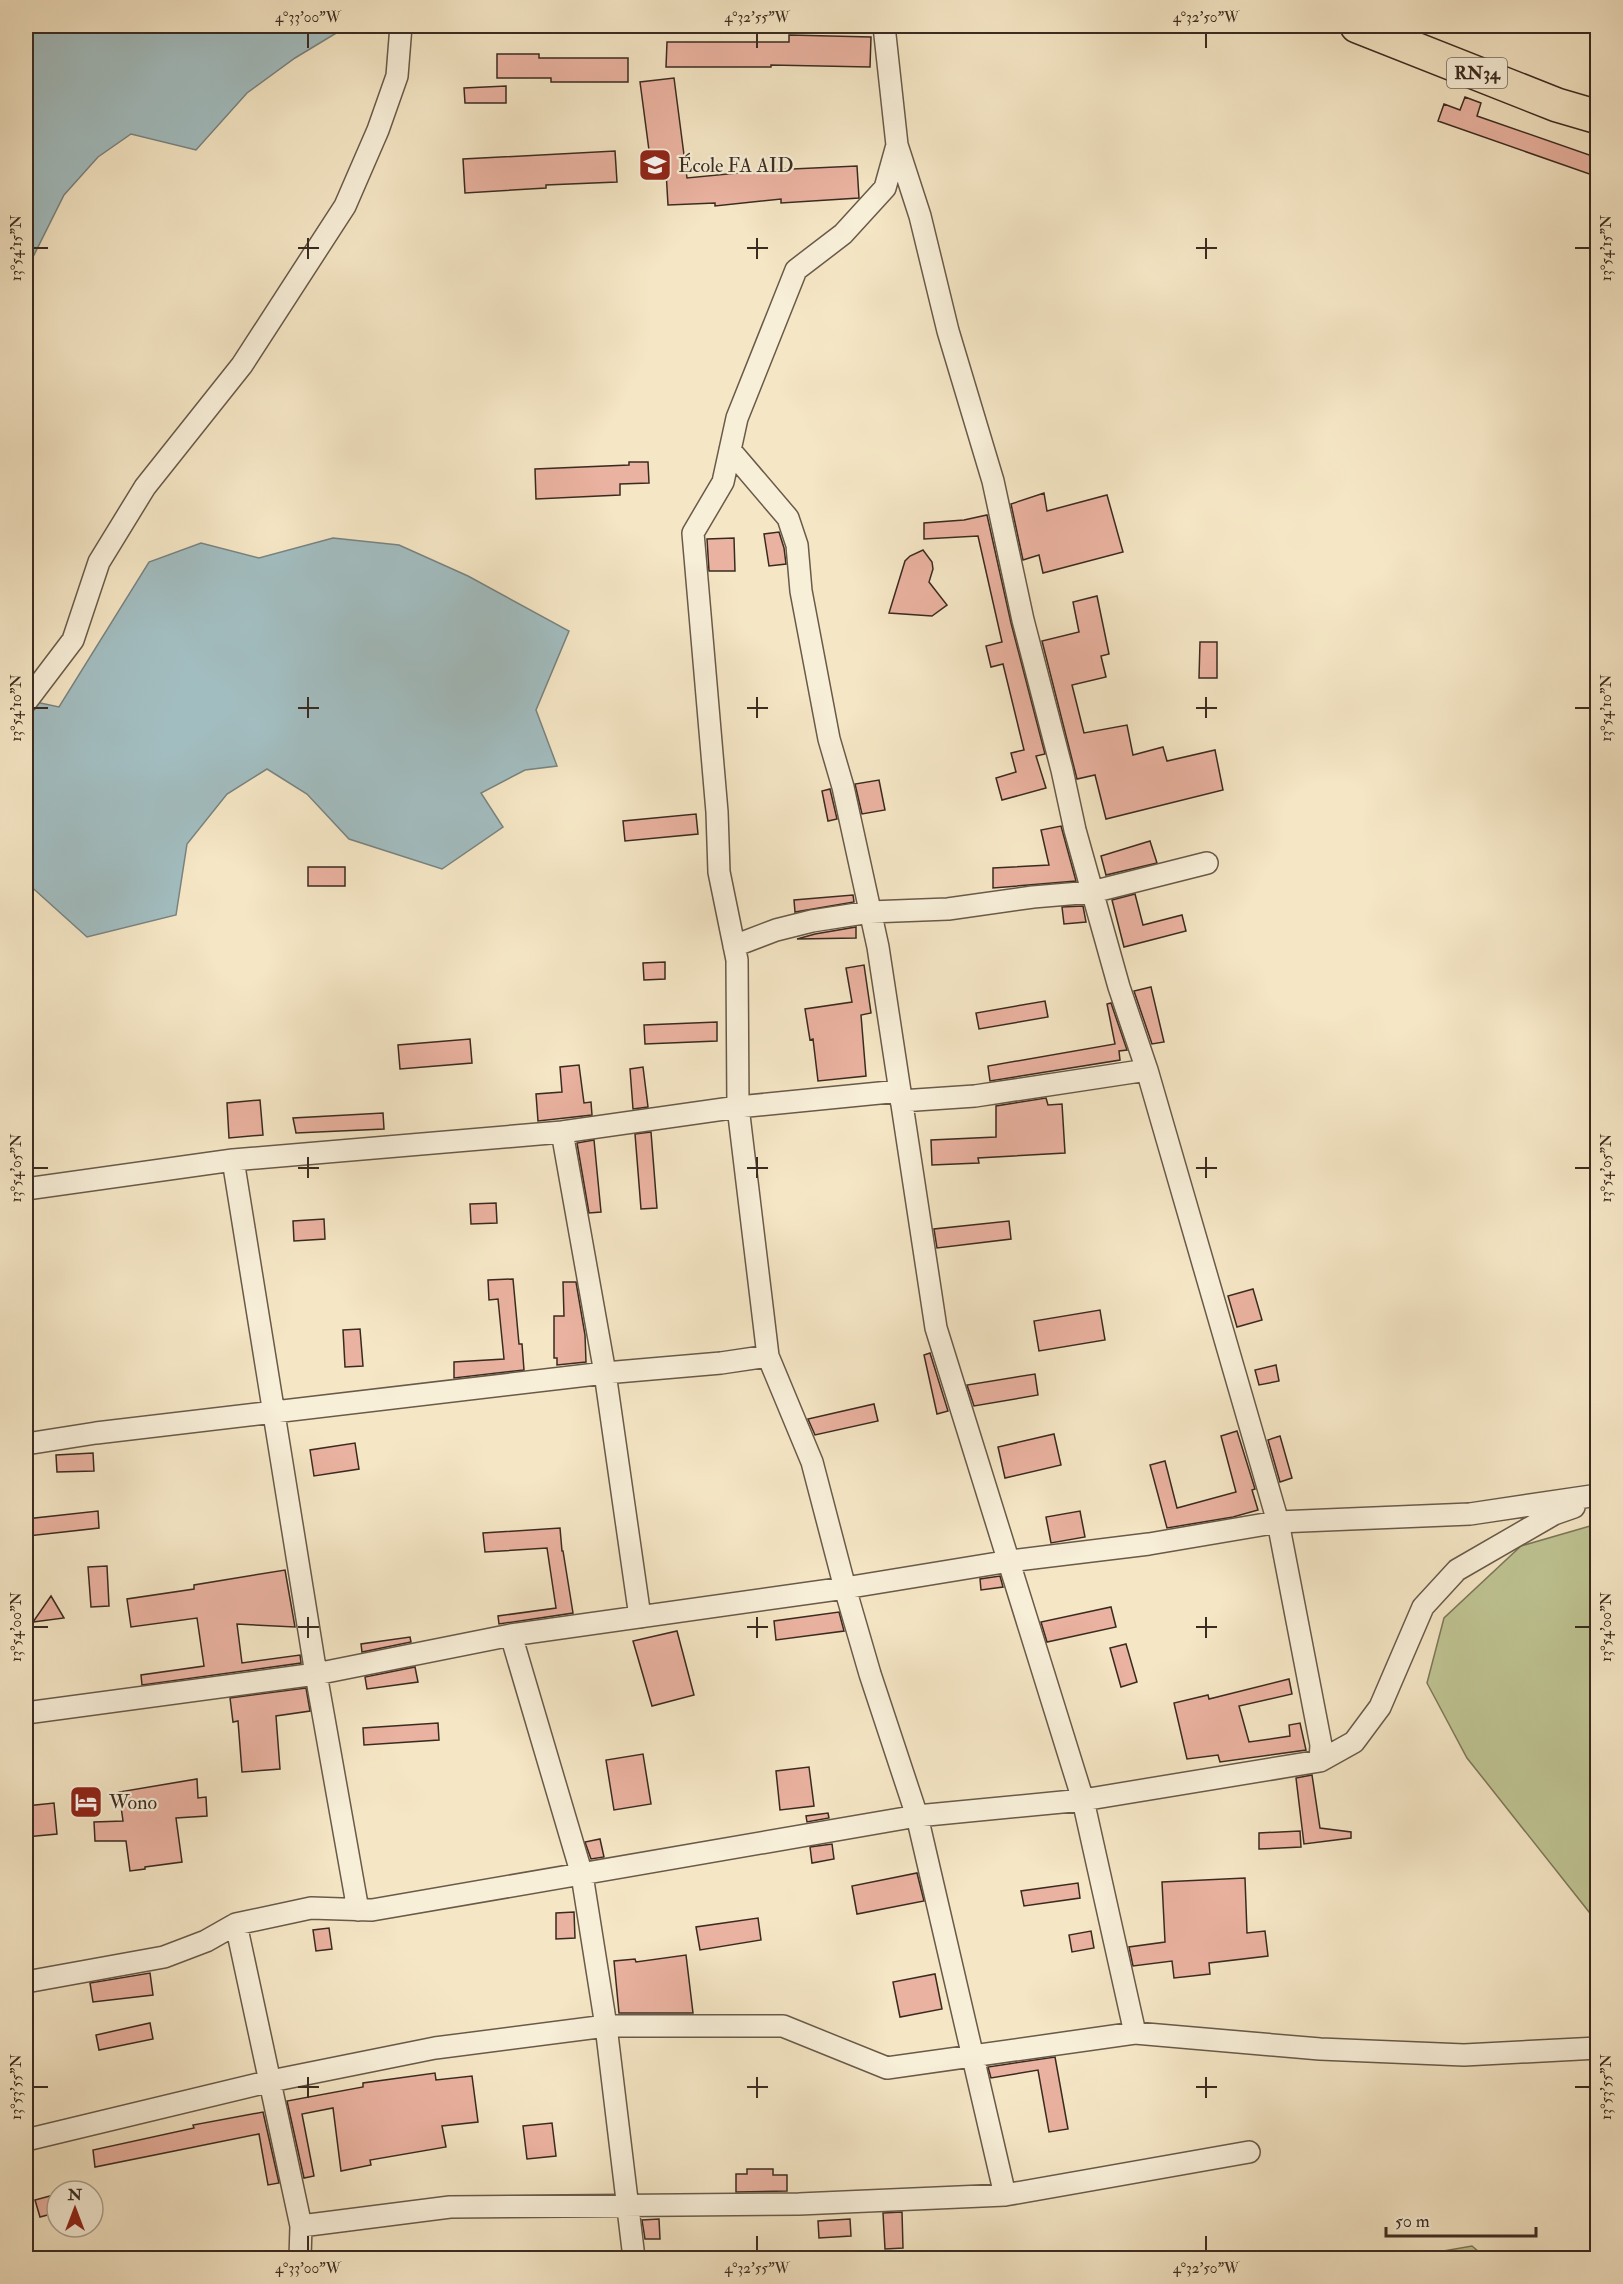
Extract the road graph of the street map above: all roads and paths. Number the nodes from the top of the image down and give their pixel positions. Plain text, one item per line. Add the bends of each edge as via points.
1 (401, 26) edge
2 (884, 26) edge
3 (1357, 26) edge
4 (1598, 117) edge
5 (897, 145) junction
6 (730, 450) junction
7 (26, 702) edge
8 (1207, 863) dead end
9 (1092, 892) junction
10 (870, 912) junction
11 (734, 946) junction
12 (1148, 1070) junction
13 (901, 1096) junction
14 (738, 1107) junction
15 (562, 1132) junction
16 (233, 1160) junction
17 (26, 1190) edge
18 (768, 1356) junction
19 (604, 1372) junction
20 (274, 1413) junction
21 (26, 1444) edge
22 (1598, 1497) edge
23 (1278, 1521) junction
24 (1010, 1561) junction
25 (845, 1588) junction
26 (640, 1617) junction
27 (512, 1635) junction
28 (316, 1674) junction
29 (26, 1713) edge
30 (1320, 1761) junction
31 (1083, 1800) junction
32 (917, 1816) junction
33 (582, 1875) junction
34 (357, 1910) junction
35 (236, 1924) junction
36 (26, 1982) edge
37 (606, 2026) junction
38 (1135, 2033) junction
39 (1598, 2048) edge
40 (972, 2056) junction
41 (271, 2081) junction
42 (26, 2140) edge
43 (1249, 2152) dead end
44 (1005, 2195) junction
45 (628, 2204) junction
46 (301, 2226) junction
47 (300, 2259) edge
48 (634, 2259) edge

1 - 7 street via 397,76 345,206 242,365 145,488 99,562 73,640
2 - 5 street
3 - 4 main road, RN34 via 1557,105
5 - 6 street via 885,188 843,234 796,270 737,418
5 - 9 street via 993,481 1023,620
6 - 10 street via 788,518 797,545 801,591 829,739
6 - 11 street via 723,482 693,533 719,872
8 - 9 street
9 - 10 street via 948,909
9 - 12 street
10 - 11 street via 776,930
10 - 13 street
11 - 14 street
12 - 13 street via 975,1095
12 - 23 street
13 - 14 street
13 - 24 street via 936,1328
14 - 15 street
14 - 18 street
15 - 16 street
15 - 19 street
16 - 17 street
16 - 20 street
18 - 19 street
18 - 25 street via 812,1462
19 - 20 street
19 - 26 street
20 - 21 street
20 - 28 street
22 - 23 street via 1470,1514
22 - 30 street via 1554,1514 1457,1570 1423,1607 1380,1707 1354,1742
23 - 24 street via 1149,1544
23 - 30 street via 1321,1745
24 - 25 street
24 - 31 street
25 - 26 street
25 - 32 street
26 - 27 street
27 - 28 street
27 - 33 street
28 - 29 street
28 - 34 street
30 - 31 street
31 - 32 street
31 - 38 street
32 - 33 street
32 - 40 street
33 - 34 street
33 - 37 street
34 - 35 street via 311,1908
35 - 36 street via 164,1957
35 - 41 street
37 - 40 street via 783,2026 887,2068
37 - 41 street via 435,2049
37 - 45 street
38 - 39 street via 1320,2049 1464,2055
38 - 40 street
40 - 44 street
41 - 42 street
41 - 46 street
43 - 44 street
44 - 45 street via 799,2204
45 - 46 street via 450,2207
45 - 48 street
46 - 47 street

